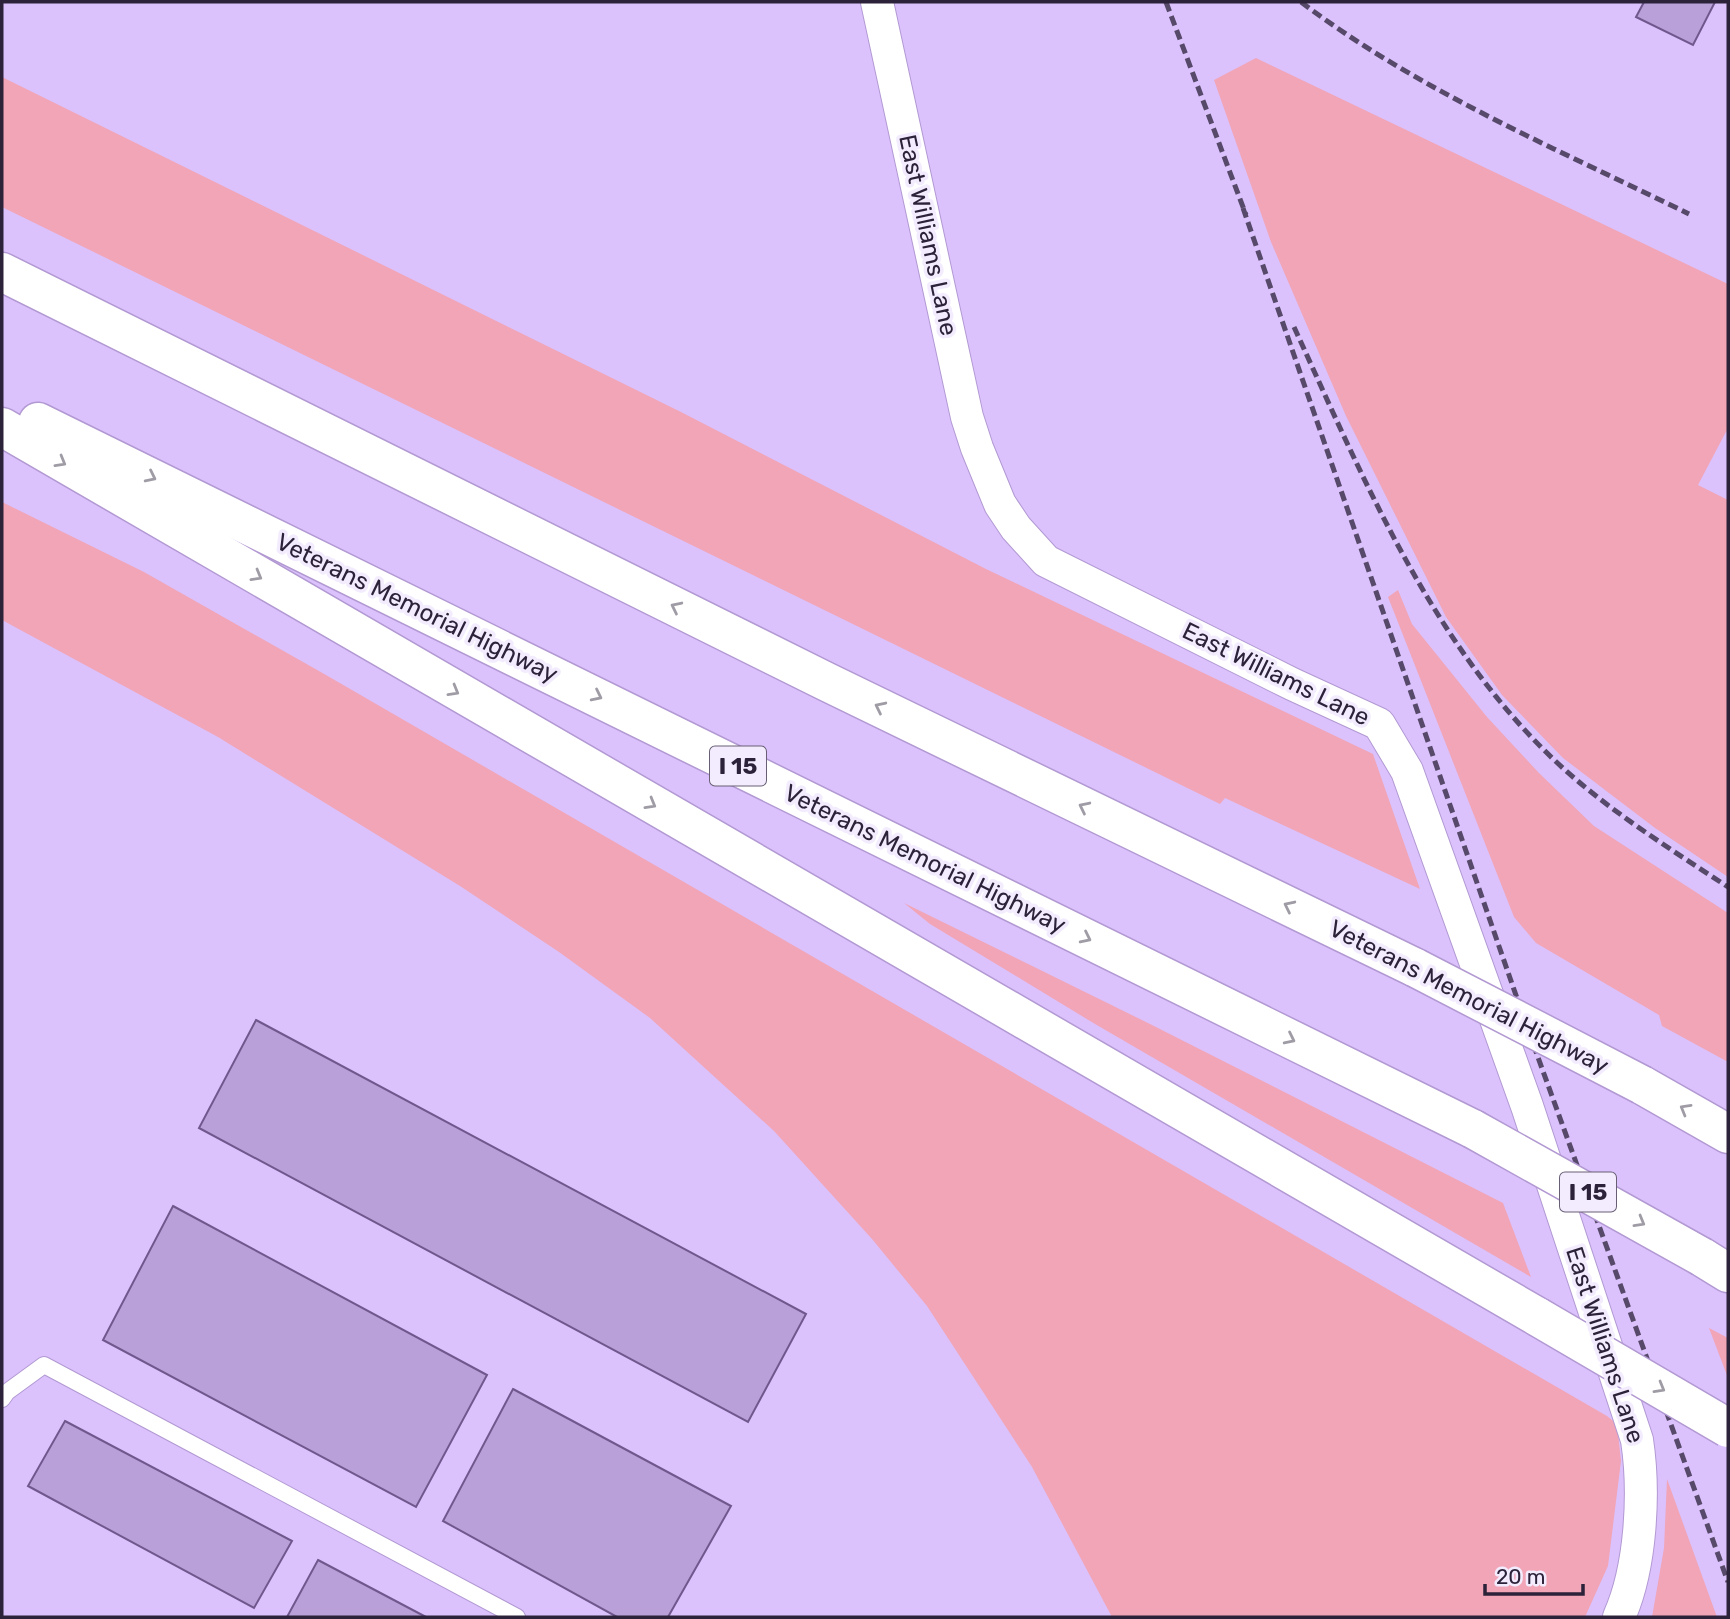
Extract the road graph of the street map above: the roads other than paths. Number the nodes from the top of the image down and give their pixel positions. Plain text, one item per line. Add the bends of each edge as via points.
1 (877, 2) edge
2 (2, 272) edge
3 (2, 404) edge
4 (2, 427) edge
5 (1728, 1134) edge
6 (1715, 1265) edge
7 (2, 1399) edge
8 (1728, 1428) edge
9 (517, 1617) edge
10 (1619, 1617) edge

1 - 10 street, East Williams Lane via 967,417 1000,504 1016,528 1046,561 1379,724 1407,771 1527,1106 1637,1440 1641,1506 1628,1597
5 -> 2 highway, Veterans Memorial Highway, bridge via 1642,1084 1416,968 827,682
3 -> 6 highway, Veterans Memorial Highway / I 15, bridge via 1473,1129
4 -> 8 highway, bridge
7 - 9 lane via 44,1365

